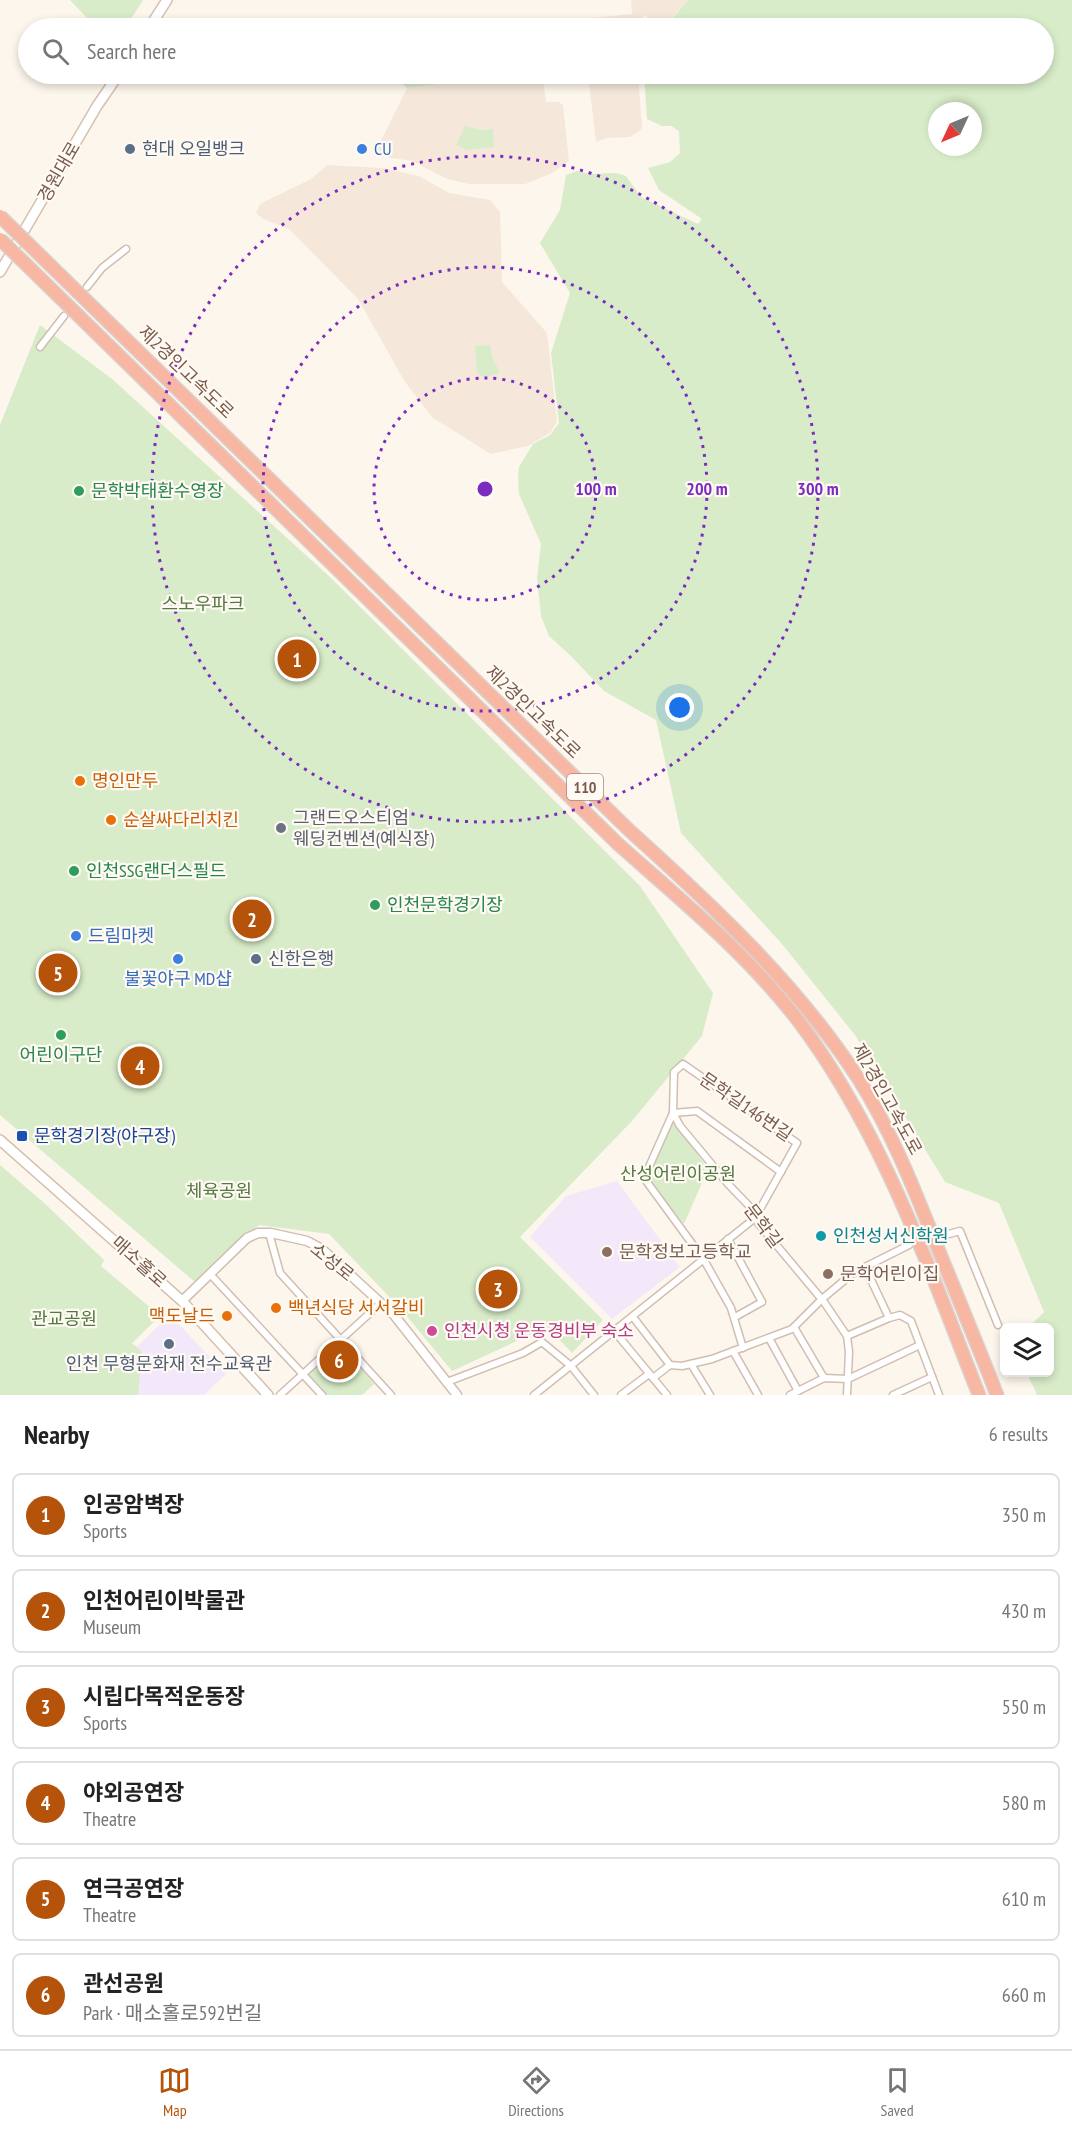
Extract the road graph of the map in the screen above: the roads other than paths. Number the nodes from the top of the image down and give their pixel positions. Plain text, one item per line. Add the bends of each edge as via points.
1 (167, 0) edge
2 (155, 18) edge
3 (112, 84) edge
4 (0, 216) edge
5 (0, 239) edge
6 (126, 249) dead end
7 (0, 272) edge
8 (87, 287) dead end
9 (64, 316) dead end
10 (40, 347) dead end
11 (673, 1113) junction
12 (0, 1140) edge
13 (781, 1172) junction
14 (755, 1218) junction
15 (269, 1233) junction
16 (949, 1233) dead end
17 (729, 1239) junction
18 (909, 1245) tunnel mouth
19 (704, 1260) junction
20 (865, 1268) junction
21 (210, 1274) junction
22 (822, 1299) junction
23 (182, 1300) junction
24 (381, 1303) junction
25 (633, 1317) junction
26 (735, 1317) junction
27 (889, 1318) junction
28 (998, 1325) dead end
29 (794, 1327) junction
30 (615, 1332) junction
31 (847, 1336) junction
32 (769, 1338) junction
33 (341, 1340) junction
34 (920, 1345) junction
35 (743, 1348) junction
36 (733, 1351) junction
37 (691, 1364) junction
38 (670, 1365) junction
39 (571, 1366) junction
40 (303, 1374) junction
41 (651, 1376) junction
42 (932, 1377) junction
43 (824, 1378) junction
44 (848, 1379) junction
45 (447, 1382) junction
46 (798, 1391) junction
47 (268, 1395) edge
48 (280, 1395) edge
49 (322, 1395) edge
50 (391, 1395) edge
51 (457, 1395) edge
52 (534, 1395) edge
53 (594, 1395) edge
54 (621, 1395) edge
55 (667, 1395) edge
56 (710, 1395) edge
57 (758, 1395) edge
58 (790, 1395) edge
59 (847, 1395) edge
60 (892, 1395) edge
61 (939, 1395) edge
62 (979, 1395) edge
63 (997, 1395) edge

1 - 2 main road
3 - 7 main road, 경원대로
4 - 63 highway, 제2경인고속도로 / 110, bridge via 701,896 807,1008 841,1052 881,1120 908,1175
5 - 62 highway, 제2경인고속도로 / 110, bridge via 601,827 710,926 795,1017 823,1055 885,1165
6 - 8 street via 102,268
9 - 10 street
11 - 13 street via 697,1111
11 - 13 street, 문학길146번길 via 674,1072 683,1064 797,1143
11 - 14 street, 문학길 via 701,1152 754,1211
11 - 19 street via 644,1178
12 - 23 main road, 매소홀로
13 - 14 street, 문학길146번길
14 - 17 street
14 - 22 street, 문학길
15 - 21 street via 247,1238
15 - 24 street, 소성로 via 307,1241 322,1250
15 - 33 street via 279,1273
16 - 28 street via 960,1231
17 - 19 street
17 - 26 street via 762,1302
18 - 20 street
19 - 25 street
19 - 26 street
20 - 22 street
20 - 27 street
21 - 23 street
21 - 40 street
22 - 29 street
22 - 31 street, 문학길
23 - 47 main road, 매소홀로
24 - 33 street
24 - 45 street, 소성로
25 - 30 street
25 - 38 street
26 - 35 street
27 - 31 street
27 - 34 street via 900,1315 911,1321
29 - 32 street
29 - 43 street
30 - 39 street
30 - 41 street
31 - 44 street
32 - 35 street
32 - 46 street
33 - 40 street
33 - 50 street
34 - 42 street
34 - 44 street
35 - 36 street
36 - 37 street
36 - 57 street
37 - 38 street
37 - 56 street
38 - 41 street
39 - 45 street via 542,1342
39 - 52 street
39 - 53 street
40 - 48 street
40 - 49 street
41 - 54 street
41 - 55 street
42 - 60 street
42 - 61 street
43 - 44 street
43 - 46 street
44 - 59 street
45 - 51 street, 소성로
46 - 58 street

